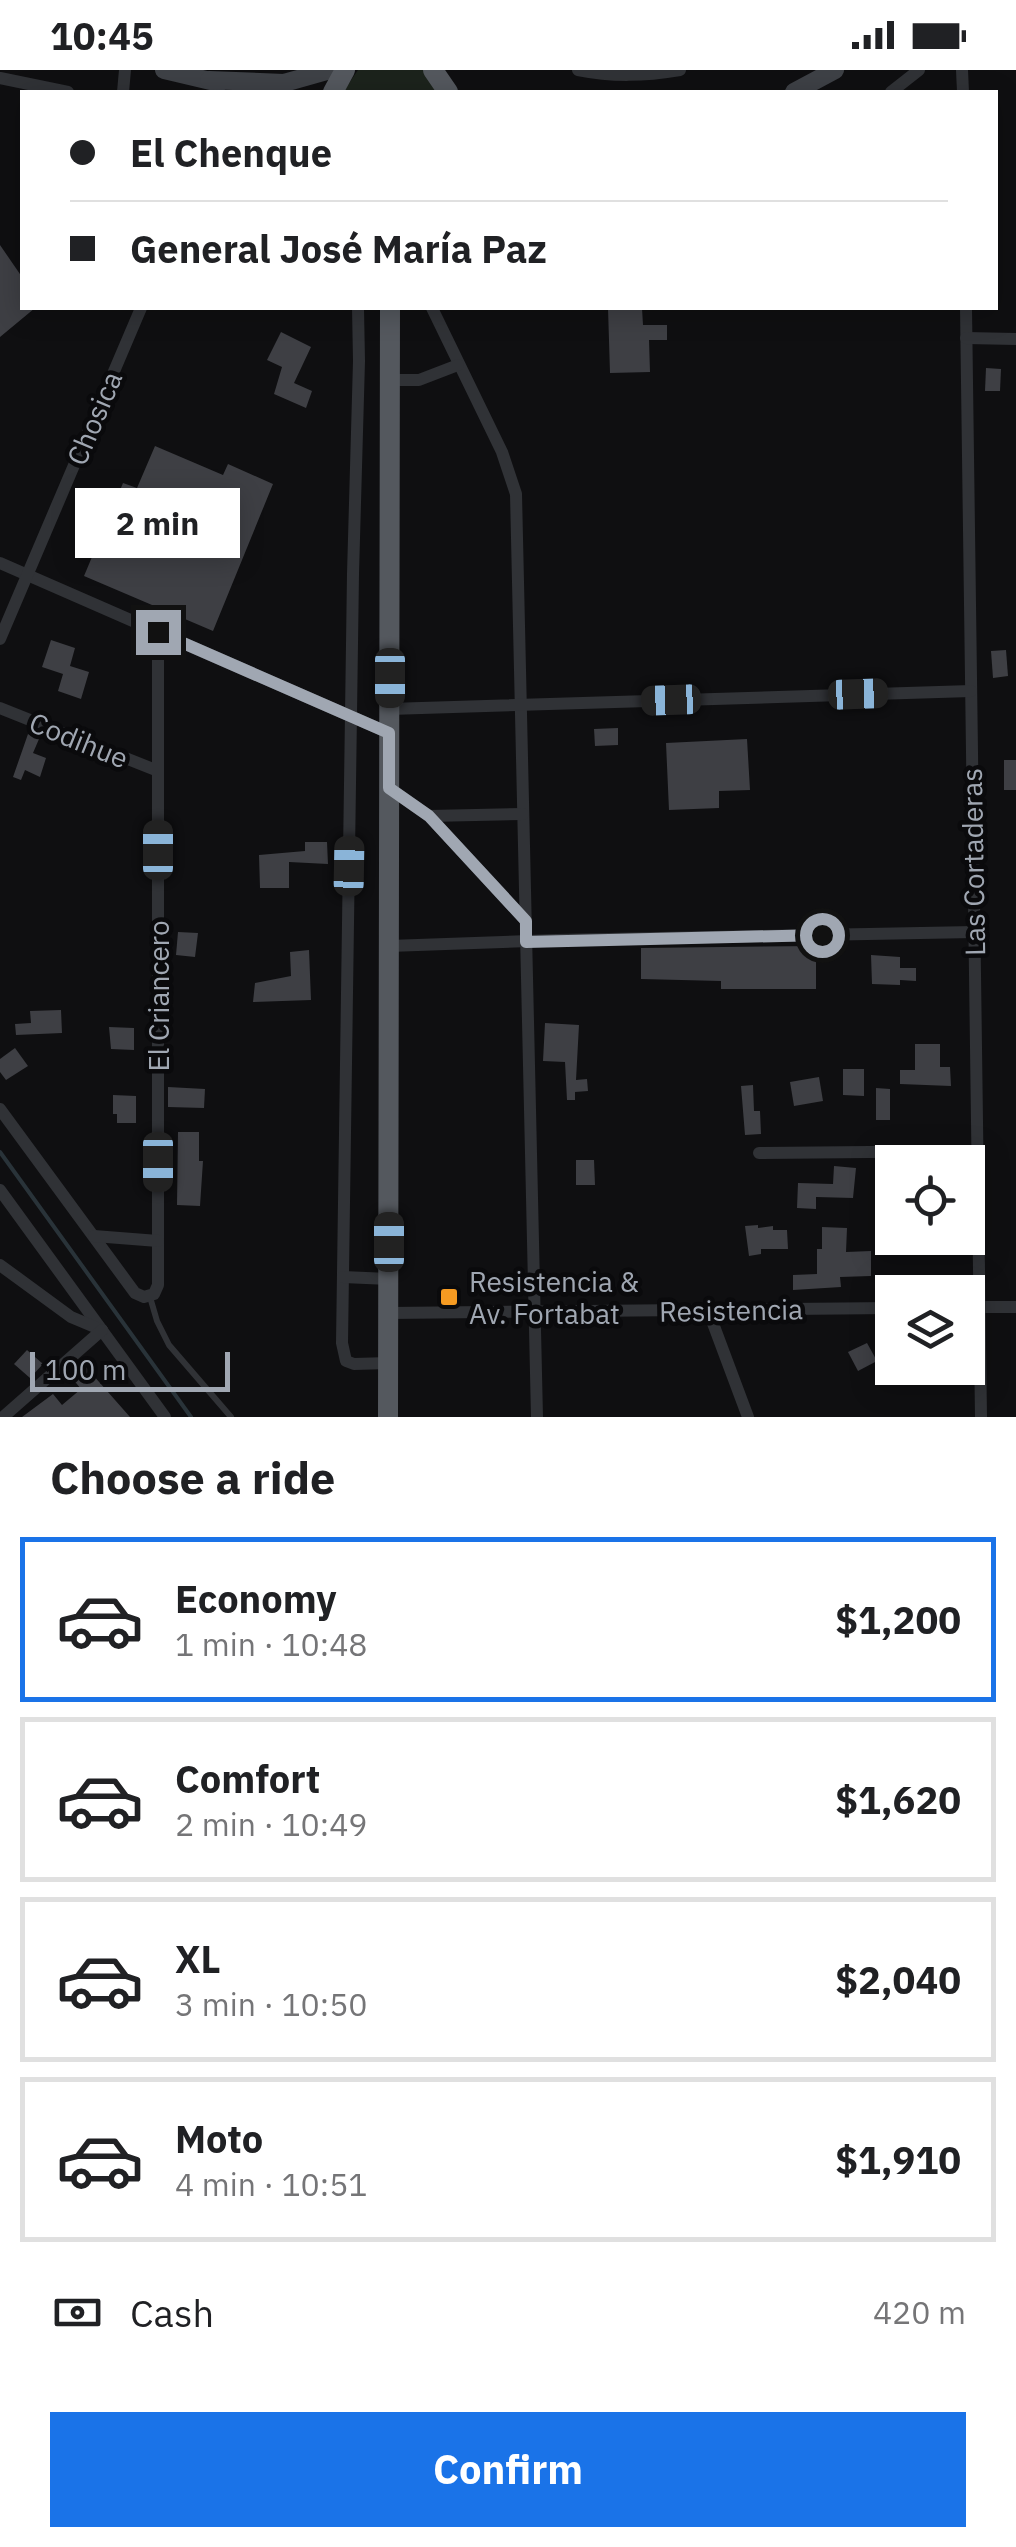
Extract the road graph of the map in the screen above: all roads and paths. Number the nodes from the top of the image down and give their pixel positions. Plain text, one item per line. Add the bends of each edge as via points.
1 (164, 70) edge
2 (433, 70) edge
3 (578, 70) edge
4 (680, 70) edge
5 (835, 70) edge
6 (919, 70) edge
7 (338, 75) edge
8 (0, 78) edge
9 (209, 80) junction
10 (58, 90) edge
11 (236, 90) edge
12 (456, 90) edge
13 (798, 90) edge
14 (894, 90) edge
15 (141, 310) edge
16 (358, 310) edge
17 (390, 310) edge
18 (433, 310) edge
19 (966, 310) edge
20 (966, 338) junction
21 (1016, 339) edge
22 (458, 365) junction
23 (390, 380) junction
24 (0, 563) edge
25 (28, 575) junction
26 (158, 632) junction
27 (0, 639) edge
28 (971, 691) junction
29 (520, 704) junction
30 (0, 708) edge
31 (389, 708) junction
32 (351, 716) junction
33 (389, 733) junction
34 (158, 771) junction
35 (389, 788) junction
36 (523, 814) junction
37 (429, 816) junction
38 (526, 921) junction
39 (974, 932) junction
40 (526, 942) junction
41 (389, 946) junction
42 (0, 1109) edge
43 (978, 1145) edge
44 (875, 1151) edge
45 (759, 1153) dead end
46 (0, 1190) edge
47 (94, 1236) junction
48 (158, 1241) junction
49 (0, 1265) edge
50 (343, 1277) junction
51 (388, 1279) junction
52 (150, 1296) junction
53 (985, 1307) edge
54 (1016, 1307) edge
55 (875, 1308) edge
56 (708, 1310) junction
57 (534, 1312) junction
58 (389, 1313) junction
59 (102, 1330) junction
60 (388, 1363) junction
61 (979, 1385) edge
62 (0, 1397) edge
63 (14, 1407) junction
64 (2, 1417) edge
65 (165, 1417) edge
66 (230, 1417) edge
67 (388, 1417) edge
68 (537, 1417) edge
69 (748, 1417) edge
70 (981, 1417) edge

1 - 9 main road
2 - 12 main road
3 - 4 street via 647,76
5 - 13 main road
6 - 14 street
7 - 9 main road
8 - 10 street
9 - 11 main road
15 - 25 street, Chosica
16 - 32 street
17 - 23 highway
18 - 22 street
19 - 20 street, Las Cortaderas
20 - 21 street
20 - 28 street, Las Cortaderas
22 - 23 street via 420,380
22 - 29 street via 516,494
23 - 31 highway
24 - 25 street
25 - 26 street
25 - 27 street, Chosica
26 - 32 street
26 - 34 street, El Criancero
28 - 29 street
28 - 39 street, Las Cortaderas
29 - 31 street
29 - 36 street
30 - 34 street, Codihue
31 - 33 highway
32 - 33 street
32 - 50 street
33 - 35 highway
34 - 48 street, El Criancero
35 - 37 street
35 - 41 highway
36 - 37 street
36 - 38 street
37 - 38 street
38 - 40 street
39 - 40 street
39 - 43 street, Las Cortaderas
40 - 41 street
40 - 57 street
41 - 51 highway
42 - 47 street
44 - 45 street
46 - 59 street
47 - 48 street
47 - 52 street via 135,1292
48 - 52 street, El Criancero via 158,1286
49 - 59 street via 71,1317
50 - 51 street
50 - 60 street via 346,1360
51 - 58 highway
52 - 66 lane via 169,1345
53 - 54 street
55 - 56 street, Resistencia
56 - 57 street, Resistencia
56 - 69 street
57 - 58 street, Resistencia
57 - 68 street
58 - 60 highway
59 - 63 street
59 - 65 street
60 - 67 highway
61 - 70 street, Las Cortaderas
62 - 63 street
63 - 64 street

